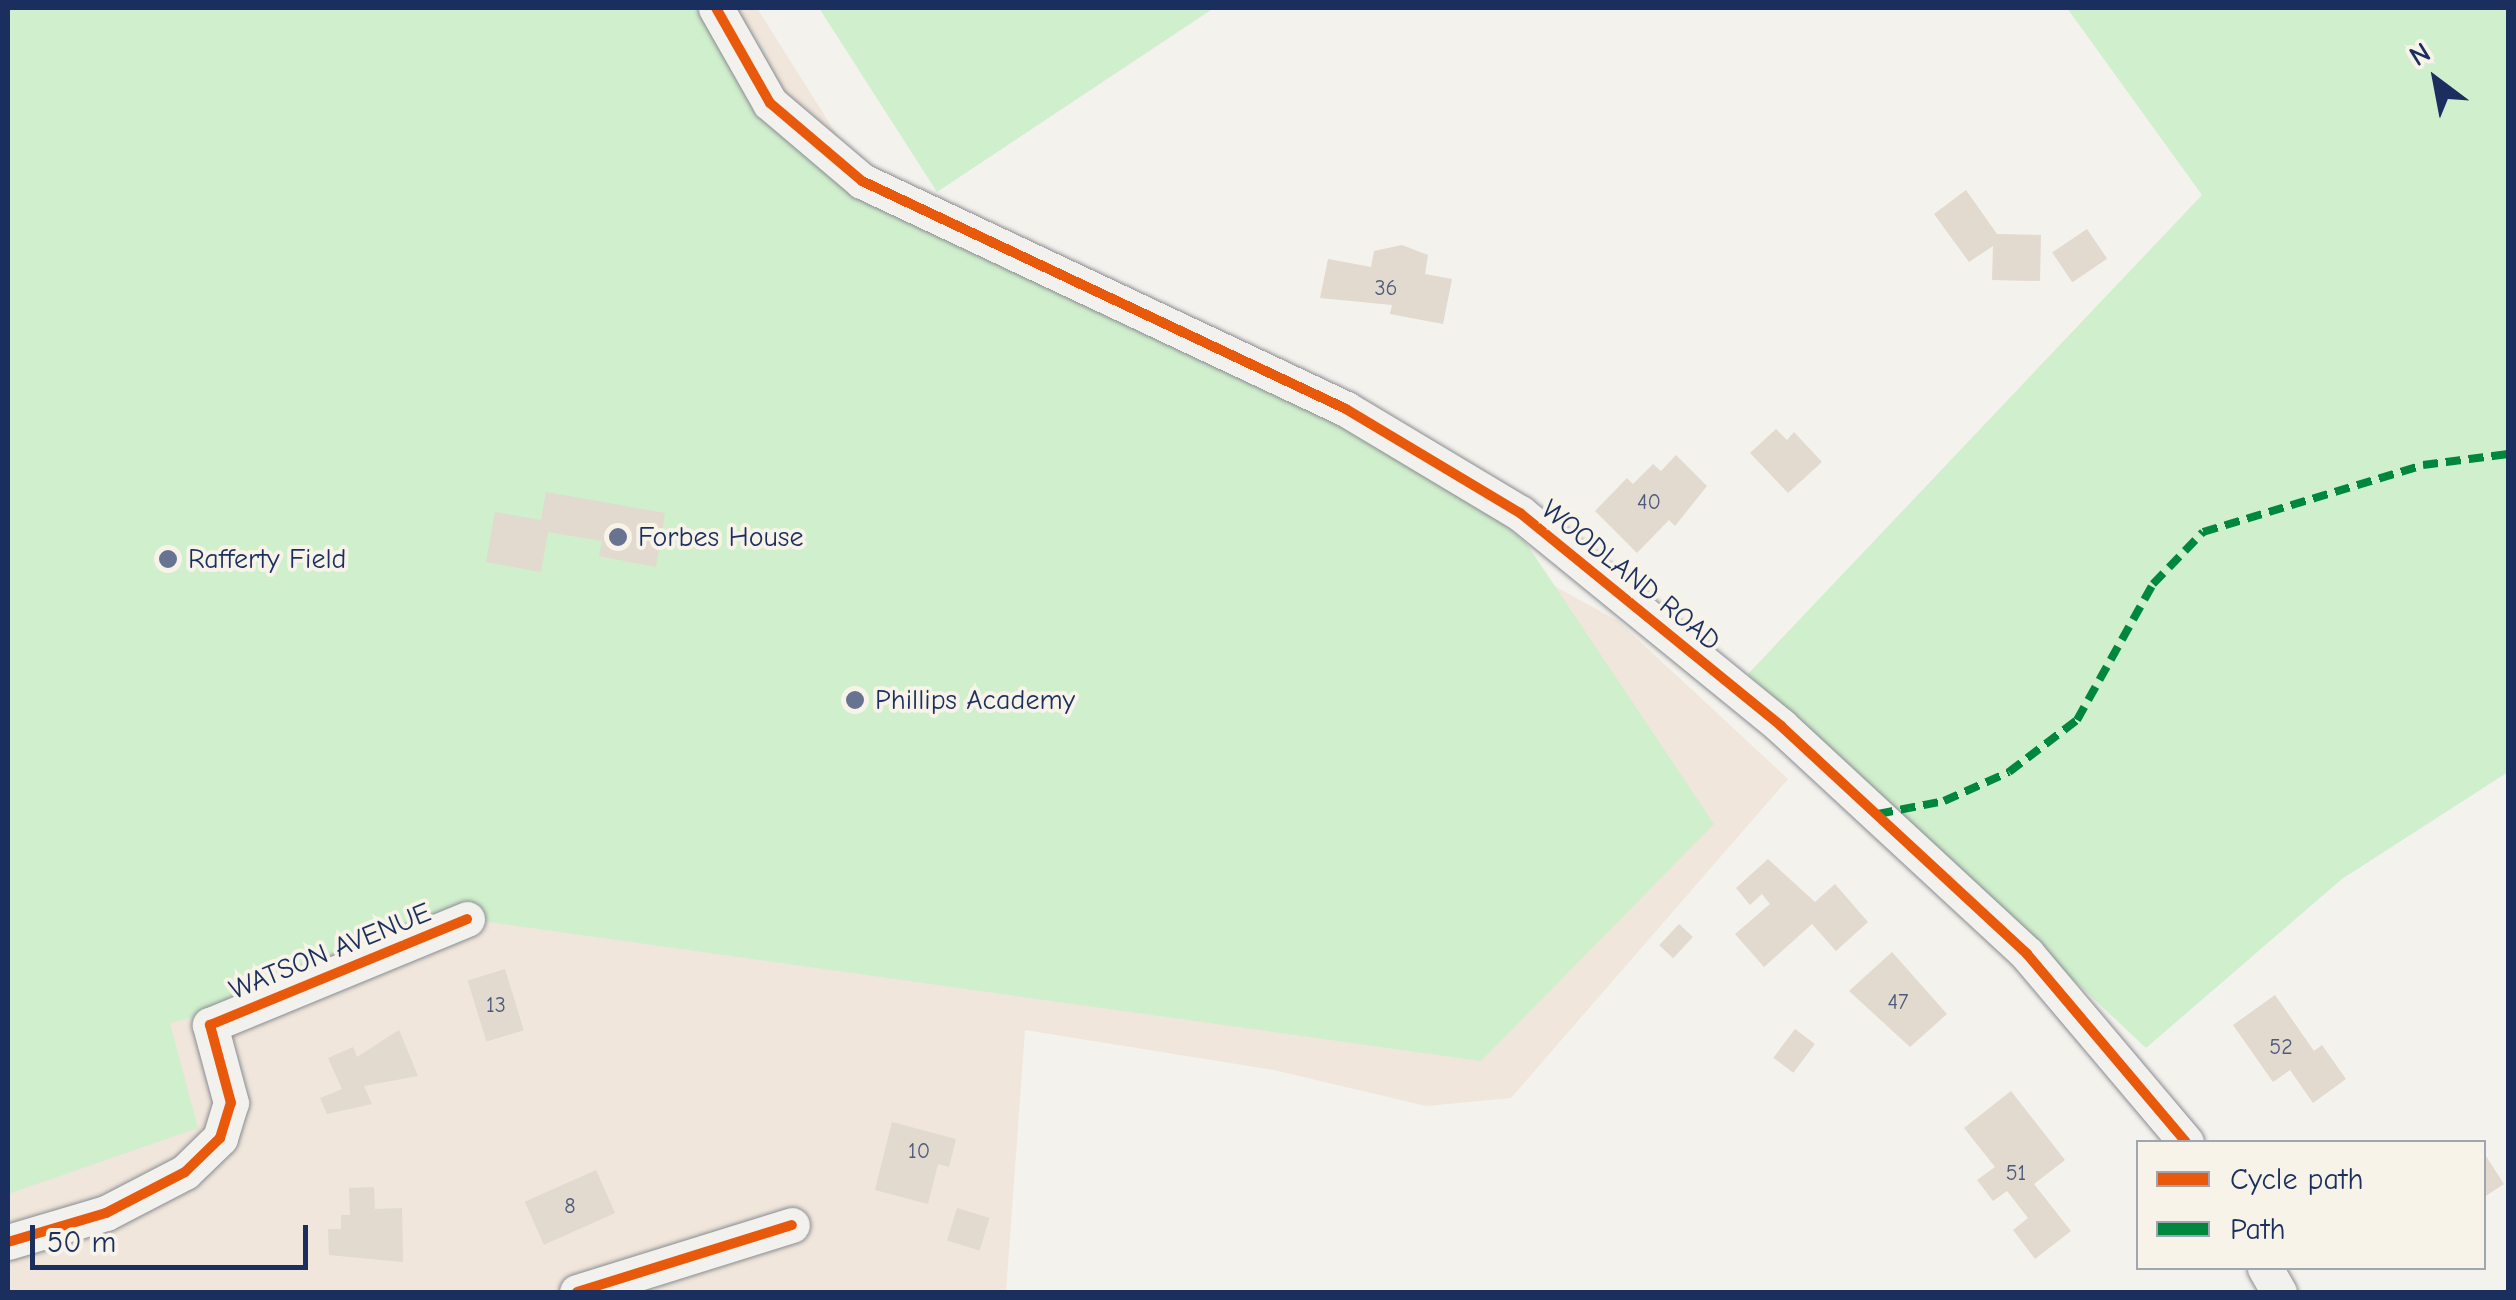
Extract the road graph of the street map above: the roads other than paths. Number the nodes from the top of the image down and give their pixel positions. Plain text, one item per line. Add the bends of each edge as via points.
1 (716, 8) edge
2 (466, 919) dead end
3 (2184, 1140) edge
4 (792, 1225) dead end
5 (8, 1242) edge
6 (2266, 1270) edge
7 (576, 1292) edge
8 (2279, 1292) edge

1 - 3 street, WOODLAND ROAD via 770,103 862,181 1346,409 1520,512 1781,726 2026,954
2 - 5 street, WATSON AVENUE via 210,1025 232,1103 220,1138 185,1172 106,1213
4 - 7 street
6 - 8 street

